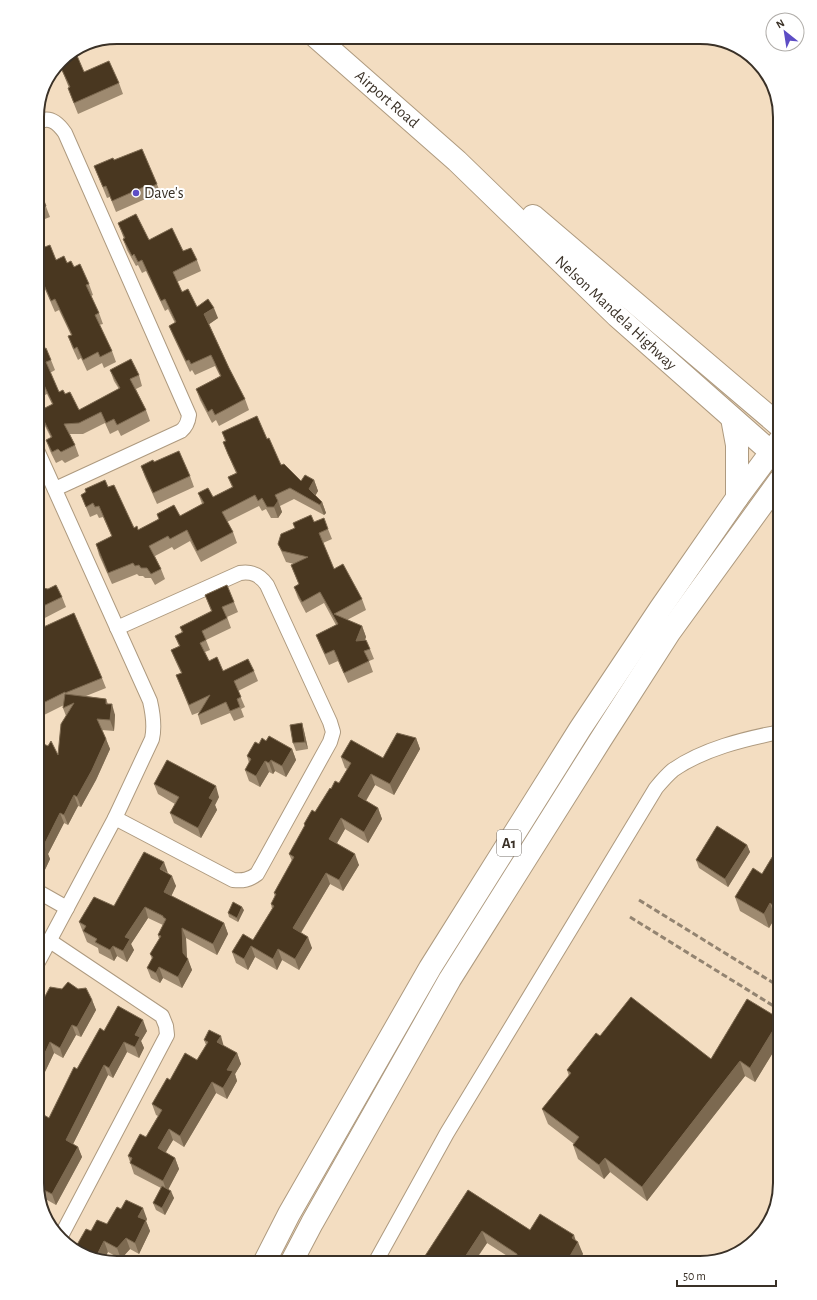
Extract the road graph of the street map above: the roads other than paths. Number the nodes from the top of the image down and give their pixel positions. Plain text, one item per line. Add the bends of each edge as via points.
1 (324, 44) edge
2 (338, 44) edge
3 (44, 121) edge
4 (460, 158) junction
5 (732, 418) junction
6 (773, 420) edge
7 (773, 448) edge
8 (773, 456) edge
9 (44, 465) edge
10 (55, 489) junction
11 (773, 490) edge
12 (737, 498) junction
13 (117, 628) junction
14 (773, 733) edge
15 (116, 818) junction
16 (44, 895) edge
17 (67, 908) junction
18 (50, 941) junction
19 (44, 952) edge
20 (63, 1232) edge
21 (268, 1256) edge
22 (295, 1256) edge
23 (379, 1256) edge

1 - 4 main road, Airport Road
2 - 4 main road
3 - 10 street via 55,121 65,132 189,415 189,421 180,432
4 - 5 main road, Nelson Mandela Highway via 617,316
4 - 6 main road, Nelson Mandela Highway
5 - 7 main road, Nelson Mandela Highway
5 - 12 main road via 737,445
8 - 12 main road, A1
9 - 10 street
10 - 13 street
11 - 22 main road, A1 via 669,633 450,979
12 - 21 main road, A1 via 580,729 434,962
13 - 15 street via 150,701 154,731
13 - 15 street via 240,573 255,574 267,585 333,732 330,742 257,874 250,879 233,880
14 - 23 street via 692,758 672,771 656,788 447,1133
15 - 17 street
16 - 17 street
17 - 18 street
18 - 19 street
18 - 20 street via 162,1016 167,1035

